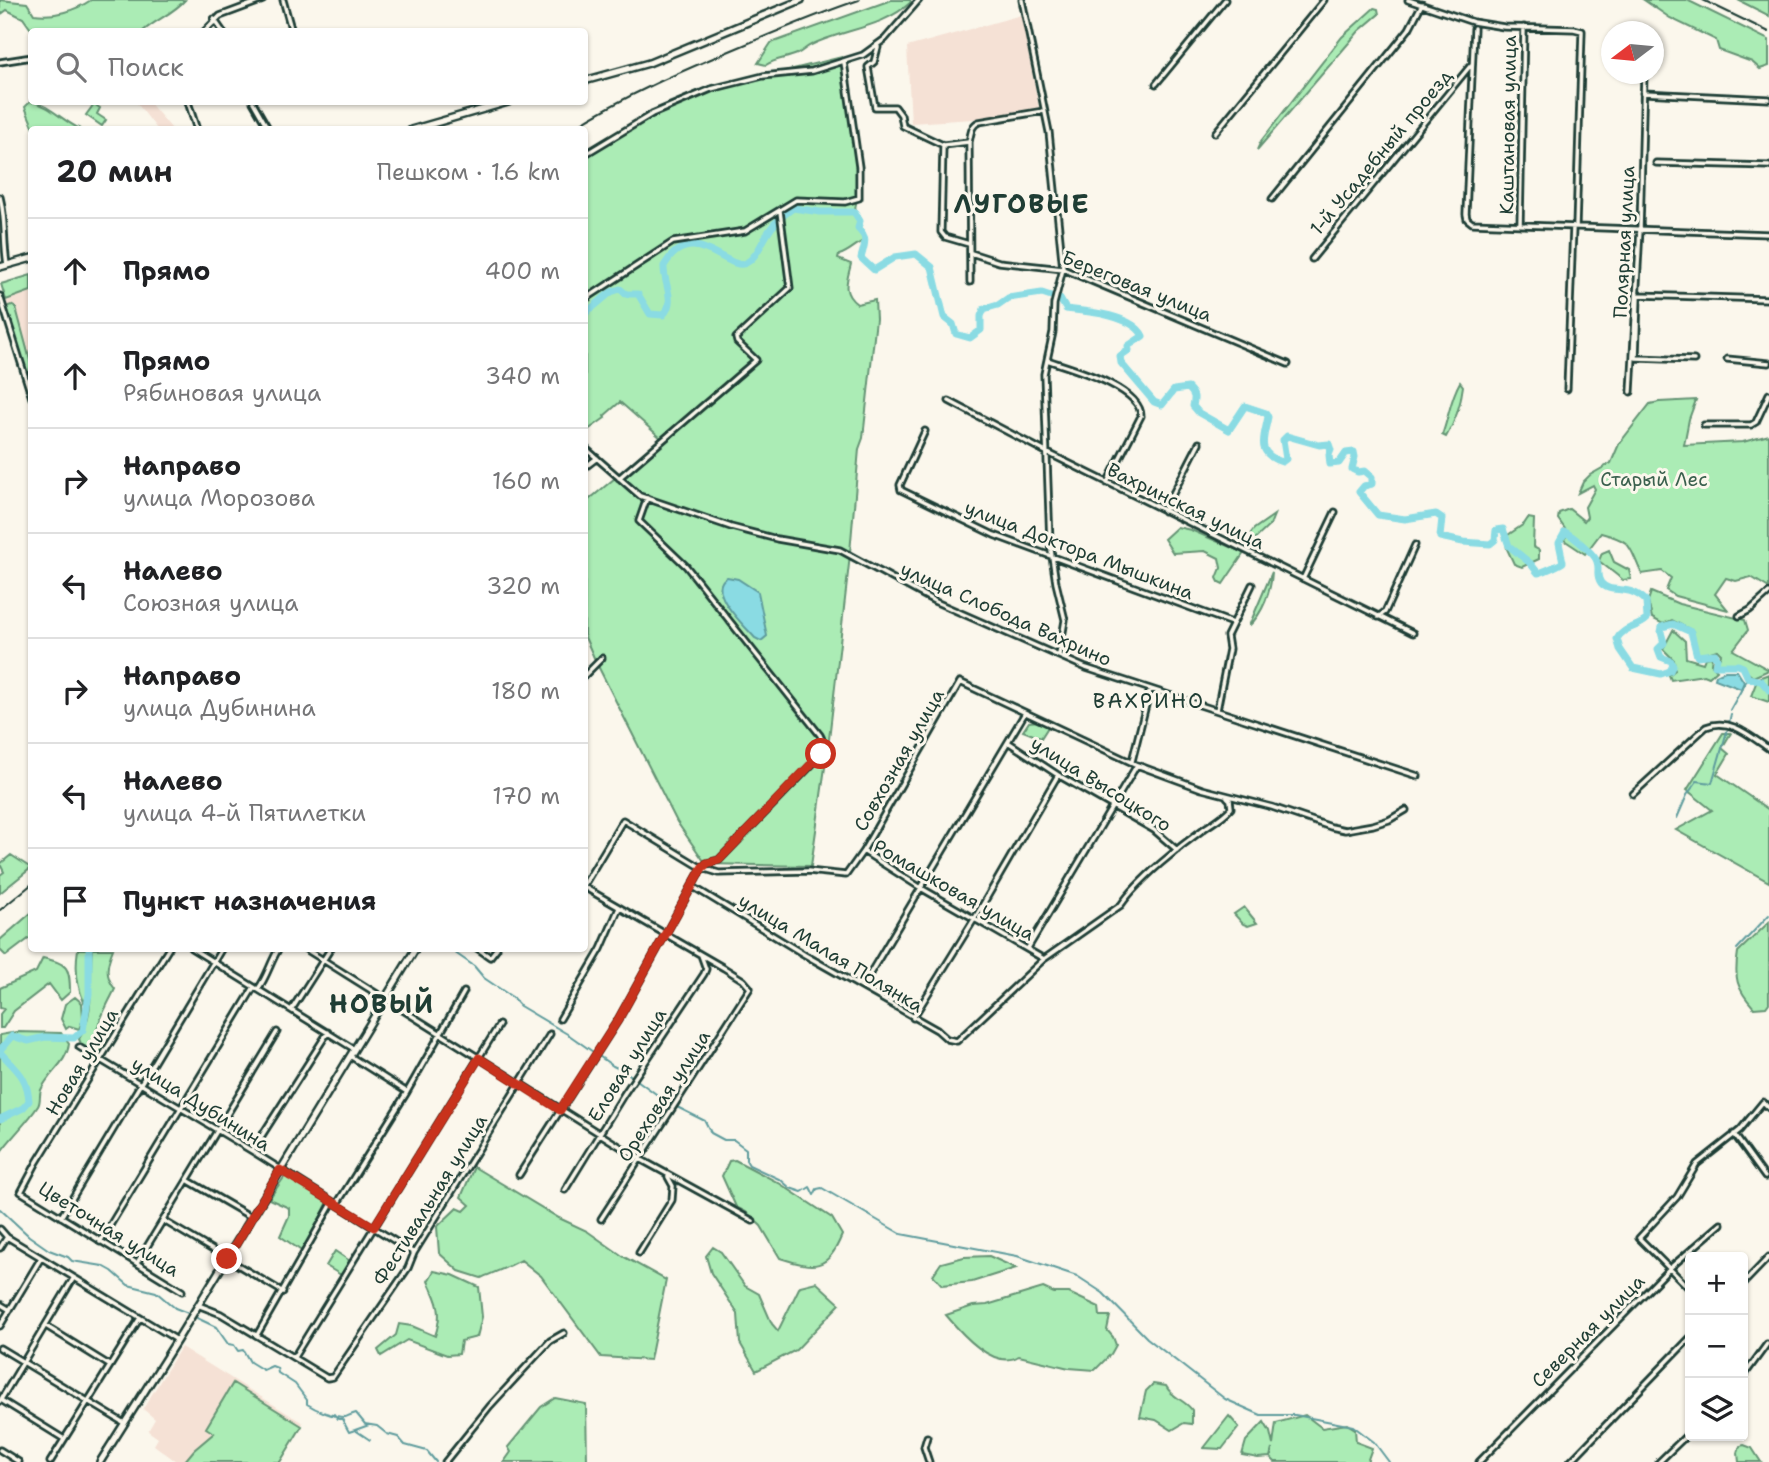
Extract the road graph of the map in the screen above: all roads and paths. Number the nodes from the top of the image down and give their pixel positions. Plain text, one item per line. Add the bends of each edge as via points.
1 (263, 0) edge
2 (283, 0) edge
3 (801, 0) edge
4 (919, 0) edge
5 (1022, 0) edge
6 (1225, 0) edge
7 (1324, 0) edge
8 (1408, 0) edge
9 (1422, 4) junction
10 (215, 19) junction
11 (1524, 26) junction
12 (207, 28) edge
13 (221, 28) edge
14 (291, 28) edge
15 (1474, 29) dead end
16 (878, 46) junction
17 (28, 58) edge
18 (0, 62) edge
19 (844, 62) junction
20 (1472, 64) junction
21 (588, 80) edge
22 (1156, 84) dead end
23 (1643, 84) edge
24 (1643, 93) junction
25 (1769, 99) edge
26 (189, 105) edge
27 (255, 105) edge
28 (498, 105) edge
29 (1044, 111) junction
30 (196, 126) edge
31 (267, 126) edge
32 (425, 126) edge
33 (1215, 133) dead end
34 (969, 142) junction
35 (943, 145) junction
36 (588, 153) edge
37 (1656, 163) dead end
38 (1769, 166) edge
39 (0, 197) edge
40 (1272, 199) dead end
41 (780, 211) junction
42 (1520, 225) junction
43 (1574, 227) junction
44 (1640, 229) junction
45 (1769, 234) edge
46 (969, 244) junction
47 (2, 249) edge
48 (971, 253) junction
49 (1312, 258) dead end
50 (28, 259) edge
51 (7, 265) junction
52 (0, 267) edge
53 (1063, 269) junction
54 (970, 282) dead end
55 (0, 296) edge
56 (588, 297) edge
57 (1769, 299) edge
58 (1727, 359) dead end
59 (1046, 360) junction
60 (1694, 360) dead end
61 (1769, 363) edge
62 (1288, 364) dead end
63 (28, 385) edge
64 (1567, 389) dead end
65 (1631, 392) dead end
66 (1769, 394) edge
67 (948, 401) dead end
68 (1704, 425) dead end
69 (925, 431) dead end
70 (1199, 443) dead end
71 (588, 450) edge
72 (1046, 452) junction
73 (597, 457) junction
74 (588, 465) edge
75 (620, 478) junction
76 (1107, 483) junction
77 (647, 498) junction
78 (1164, 511) junction
79 (1335, 512) dead end
80 (1415, 545) dead end
81 (1052, 558) junction
82 (1303, 579) junction
83 (1252, 585) dead end
84 (1769, 593) edge
85 (1739, 616) dead end
86 (1378, 617) junction
87 (1232, 623) junction
88 (1413, 633) dead end
89 (1059, 655) junction
90 (602, 658) dead end
91 (588, 673) edge
92 (1150, 689) junction
93 (1217, 709) junction
94 (1025, 713) junction
95 (1008, 742) junction
96 (1769, 749) edge
97 (1132, 761) junction
98 (1137, 765) junction
99 (1058, 775) junction
100 (1418, 776) dead end
101 (1633, 794) dead end
102 (1226, 795) junction
103 (1113, 806) junction
104 (1406, 810) dead end
105 (1178, 850) junction
106 (863, 851) junction
107 (702, 868) junction
108 (588, 879) edge
109 (692, 886) junction
110 (920, 888) junction
111 (588, 889) edge
112 (619, 908) junction
113 (975, 918) junction
114 (666, 934) junction
115 (1028, 948) junction
116 (167, 952) edge
117 (198, 952) edge
118 (220, 952) edge
119 (277, 952) edge
120 (311, 952) edge
121 (329, 952) edge
122 (414, 952) edge
123 (701, 955) junction
124 (1044, 959) junction
125 (324, 960) junction
126 (214, 961) junction
127 (862, 987) junction
128 (256, 988) junction
129 (464, 992) dead end
130 (385, 1000) junction
131 (292, 1009) junction
132 (913, 1018) junction
133 (559, 1019) dead end
134 (499, 1025) dead end
135 (277, 1032) dead end
136 (328, 1032) junction
137 (439, 1033) junction
138 (550, 1034) dead end
139 (79, 1047) dead end
140 (354, 1049) junction
141 (350, 1056) junction
142 (479, 1058) junction
143 (101, 1059) junction
144 (141, 1083) junction
145 (519, 1083) junction
146 (407, 1092) junction
147 (180, 1107) junction
148 (1769, 1108) edge
149 (560, 1110) junction
150 (219, 1131) junction
151 (601, 1134) junction
152 (1734, 1134) junction
153 (252, 1151) junction
154 (640, 1160) junction
155 (280, 1170) junction
156 (519, 1175) dead end
157 (668, 1177) junction
158 (1765, 1177) dead end
159 (189, 1181) junction
160 (565, 1190) dead end
161 (21, 1192) joint
162 (335, 1203) junction
163 (61, 1217) junction
164 (251, 1217) junction
165 (601, 1219) dead end
166 (164, 1221) junction
167 (752, 1221) dead end
168 (1721, 1224) dead end
169 (374, 1227) junction
170 (0, 1229) edge
171 (7, 1237) junction
172 (100, 1242) junction
173 (0, 1248) edge
174 (414, 1253) junction
175 (639, 1253) dead end
176 (1769, 1257) edge
177 (41, 1258) junction
178 (227, 1259) junction
179 (137, 1263) junction
180 (1670, 1268) junction
181 (73, 1279) junction
182 (1748, 1279) edge
183 (1685, 1284) edge
184 (182, 1291) dead end
185 (282, 1292) junction
186 (0, 1304) edge
187 (198, 1305) junction
188 (10, 1310) junction
189 (140, 1318) junction
190 (46, 1325) junction
191 (0, 1326) edge
192 (564, 1333) dead end
193 (257, 1335) junction
194 (177, 1340) junction
195 (1685, 1343) edge
196 (1767, 1344) dead end
197 (0, 1348) edge
198 (295, 1357) junction
199 (23, 1362) junction
200 (110, 1366) junction
201 (1748, 1370) edge
202 (0, 1400) edge
203 (88, 1401) junction
204 (124, 1423) junction
205 (927, 1437) dead end
206 (1685, 1437) edge
207 (64, 1439) junction
208 (0, 1450) edge
209 (19, 1462) edge
210 (50, 1462) edge
211 (100, 1462) edge
212 (445, 1462) edge
213 (929, 1462) edge
214 (1479, 1462) edge
215 (1570, 1462) edge
216 (1659, 1462) edge

1 - 10 street
2 - 14 street
3 - 21 street via 649,63
4 - 16 street
5 - 29 street
6 - 22 street
7 - 33 street
8 - 9 street
9 - 11 street via 1473,22
9 - 40 street via 1409,29
10 - 12 street
10 - 13 street
11 - 42 street, Каштановая улица
11 - 43 street via 1582,32
15 - 20 street
16 - 19 street
16 - 35 street via 868,67 875,107 895,107 903,126
17 - 18 street
19 - 36 street via 711,89 652,114
19 - 41 street via 859,198 845,202 796,200
20 - 42 street via 1467,219
20 - 49 street, 1-й Усадебный проезд
23 - 24 street, Полярная улица
24 - 25 street
24 - 44 street, Полярная улица
26 - 30 street
27 - 31 street
28 - 32 street
29 - 34 street via 975,123
29 - 53 street
34 - 35 street
34 - 46 street
35 - 46 street via 941,232
37 - 38 street
39 - 47 street via 5,217
41 - 56 street via 745,231 667,245
41 - 75 street via 790,288 736,338 756,360
42 - 43 street
43 - 44 street
43 - 64 street
44 - 45 street
44 - 65 street, Полярная улица
46 - 48 street
47 - 51 street
48 - 53 street, Береговая улица via 999,262
48 - 54 street
50 - 51 street
51 - 52 street
53 - 59 street
53 - 62 street, Береговая улица
55 - 63 street
57 - 60 street, Полярная улица via 1638,295 1636,358
58 - 61 street
59 - 72 street
59 - 76 street via 1093,375 1139,406 1141,416
66 - 68 street via 1751,425
67 - 72 street, Вахринская улица
69 - 81 street, улица Доктора Мышкина via 901,491
70 - 78 street
71 - 73 street, улица Слобода Вахрино
72 - 76 street, Вахринская улица
72 - 81 street
73 - 74 street
73 - 75 street, улица Слобода Вахрино
75 - 77 street, улица Слобода Вахрино
76 - 78 street, Вахринская улица
77 - 89 street, улица Слобода Вахрино via 767,537 840,550 936,602
77 - 107 street via 639,521 686,566 824,743 821,754 774,804 719,860
78 - 82 street, Вахринская улица
79 - 82 street
80 - 86 street via 1385,612
81 - 87 street, улица Доктора Мышкина
81 - 89 street via 1065,620
82 - 86 street, Вахринская улица
83 - 87 street
84 - 85 street
86 - 88 street, Вахринская улица
87 - 93 street
89 - 92 street, улица Слобода Вахрино
90 - 91 street
92 - 93 street, улица Слобода Вахрино
92 - 97 street
93 - 100 street, улица Слобода Вахрино
94 - 95 street
94 - 97 street
94 - 106 street, Совхозная улица via 960,682
95 - 99 street, улица Высоцкого
95 - 110 street
96 - 101 street via 1736,727 1711,724
97 - 98 street
98 - 102 street
98 - 103 street
99 - 103 street, улица Высоцкого
99 - 113 street
102 - 104 street via 1345,830 1389,820
102 - 105 street via 1231,808
103 - 105 street, улица Высоцкого
103 - 115 street
105 - 124 street via 1121,905
106 - 107 street, Ромашковая улица via 846,875 719,873
106 - 110 street, Ромашковая улица
107 - 108 street, Ромашковая улица via 623,820
107 - 109 street
109 - 114 street
109 - 127 street, улица Малая Полянка
110 - 113 street, Ромашковая улица
110 - 127 street
111 - 112 street
112 - 114 street
112 - 133 street via 601,949
113 - 115 street, Ромашковая улица
113 - 132 street
114 - 123 street
114 - 149 street
115 - 124 street, Ромашковая улица
116 - 143 street, Новая улица
117 - 126 street
118 - 126 street
119 - 128 street
120 - 125 street
121 - 125 street
122 - 130 street
123 - 151 street, Еловая улица via 704,975
123 - 154 street, Ореховая улица via 750,988
124 - 132 street, улица Малая Полянка via 957,1041
125 - 130 street
125 - 131 street
126 - 128 street
126 - 144 street
127 - 132 street, улица Малая Полянка
128 - 131 street
128 - 147 street
129 - 137 street
130 - 137 street
130 - 140 street
131 - 136 street
134 - 142 street
135 - 150 street
136 - 140 street
136 - 153 street
137 - 142 street
137 - 146 street
138 - 145 street, Фестивальная улица
139 - 143 street, улица Дубинина
140 - 141 street
141 - 146 street
141 - 155 street
142 - 145 street
142 - 169 street
143 - 144 street, улица Дубинина
143 - 161 street, Новая улица
144 - 147 street, улица Дубинина
144 - 163 street
145 - 149 street
145 - 174 street, Фестивальная улица
146 - 162 street
147 - 150 street, улица Дубинина
147 - 172 street
148 - 152 street via 1763,1102
149 - 151 street
149 - 156 street
150 - 153 street, улица Дубинина
150 - 159 street
151 - 154 street
151 - 160 street, Еловая улица
152 - 158 street
152 - 180 street via 1697,1164 1677,1197 1639,1238
153 - 155 street, улица Дубинина
154 - 157 street
154 - 165 street, Ореховая улица
155 - 162 street, улица Дубинина
155 - 164 street
157 - 167 street
157 - 175 street via 673,1200
159 - 164 street
159 - 166 street
161 - 163 street, Цветочная улица
162 - 169 street, улица Дубинина
162 - 185 street
163 - 172 street, Цветочная улица
164 - 178 street
166 - 178 street
166 - 179 street
168 - 180 street, Северная улица
169 - 174 street, улица Дубинина
169 - 198 street
170 - 171 street
171 - 173 street
171 - 177 street
172 - 179 street, Цветочная улица
174 - 198 street, Фестивальная улица via 336,1374 331,1378
176 - 182 street
177 - 181 street
177 - 188 street
178 - 185 street
178 - 187 street
179 - 184 street, Цветочная улица
180 - 183 street
180 - 214 street, Северная улица
181 - 189 street
181 - 190 street
185 - 193 street
186 - 188 street
187 - 193 street
187 - 194 street
188 - 191 street
189 - 194 street
189 - 200 street
190 - 199 street
190 - 200 street
192 - 212 street via 550,1341 490,1406
193 - 198 street
194 - 204 street
195 - 215 street
196 - 201 street
197 - 199 street
199 - 202 street
199 - 203 street
200 - 203 street
202 - 207 street
203 - 204 street
203 - 207 street
204 - 211 street
205 - 213 street via 924,1447
206 - 216 street
207 - 210 street
208 - 209 street

